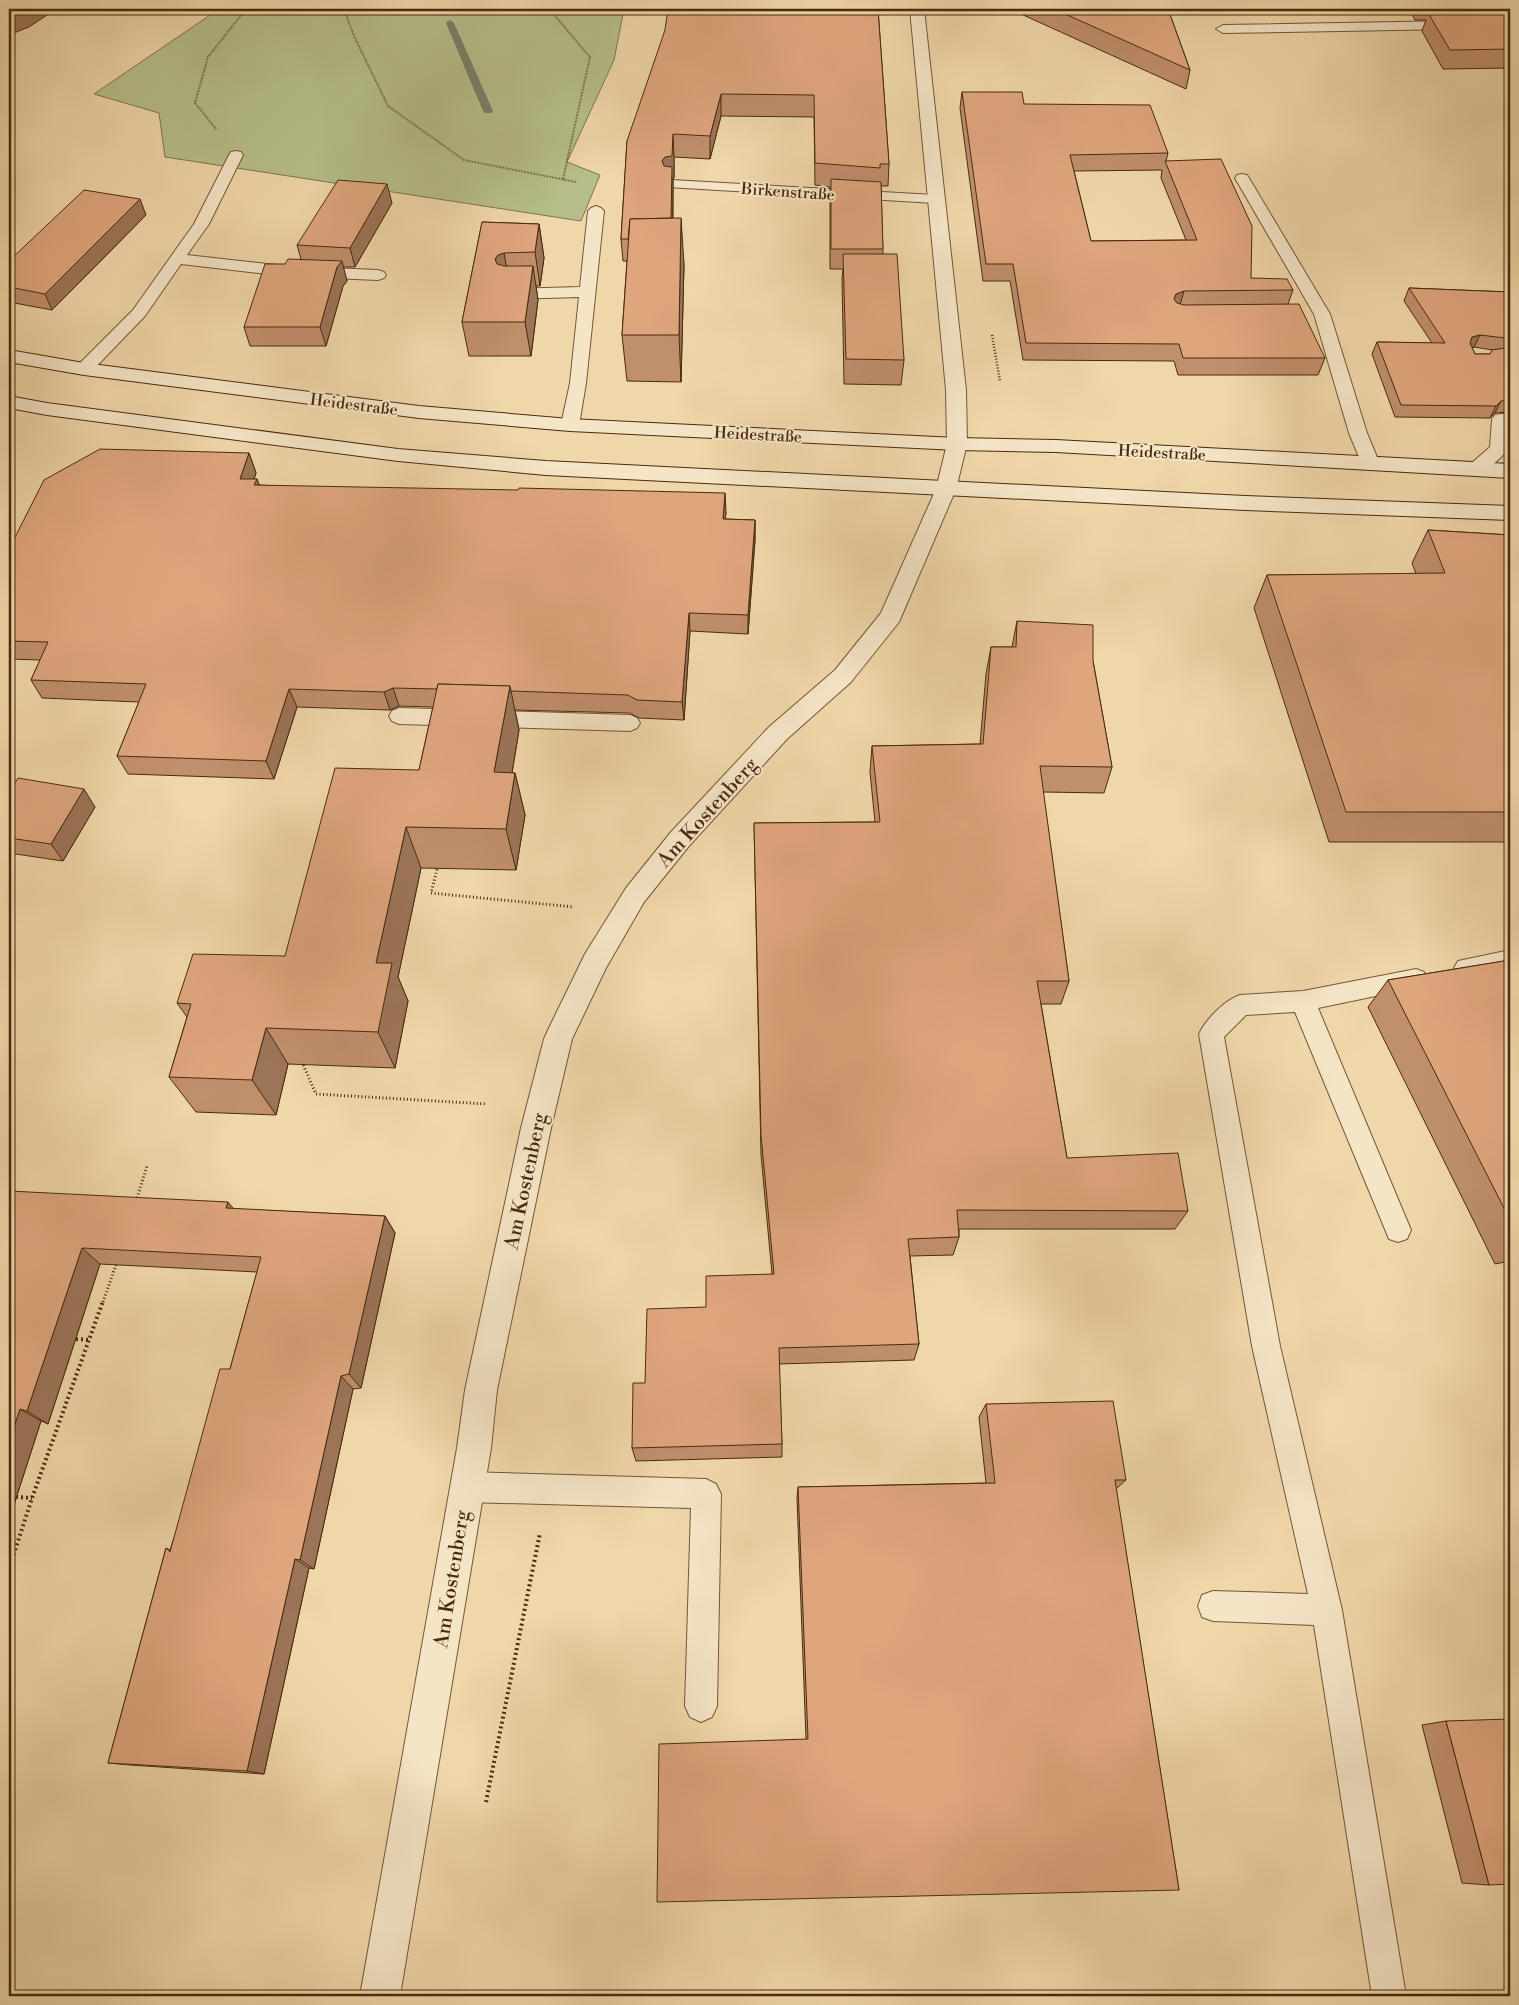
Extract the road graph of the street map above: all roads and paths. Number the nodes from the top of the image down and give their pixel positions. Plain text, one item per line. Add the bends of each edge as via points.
1 (246, 9) edge
2 (344, 9) edge
3 (549, 9) edge
4 (917, 9) edge
5 (1510, 24) edge
6 (1222, 29) dead end
7 (236, 155) joint
8 (1242, 178) dead end
9 (672, 184) edge
10 (935, 199) junction
11 (596, 212) dead end
12 (177, 259) junction
13 (378, 276) dead end
14 (585, 284) junction
15 (510, 294) edge
16 (1303, 314) edge
17 (1322, 314) junction
18 (991, 329) dead end
19 (9, 356) edge
20 (84, 369) junction
21 (1000, 381) dead end
22 (9, 402) edge
23 (1504, 417) edge
24 (570, 425) junction
25 (957, 444) junction
26 (1370, 462) junction
27 (1475, 468) junction
28 (1510, 471) edge
29 (946, 489) junction
30 (1510, 513) edge
31 (399, 716) dead end
32 (630, 724) dead end
33 (438, 864) edge
34 (574, 907) dead end
35 (1510, 960) edge
36 (1303, 1001) junction
37 (301, 1060) edge
38 (487, 1104) dead end
39 (147, 1166) dead end
40 (135, 1206) edge
41 (1398, 1230) dead end
42 (119, 1256) edge
43 (76, 1339) dead end
44 (90, 1340) junction
45 (466, 1487) junction
46 (549, 1490) junction
47 (16, 1496) dead end
48 (32, 1498) junction
49 (9, 1570) edge
50 (1213, 1606) dead end
51 (1327, 1610) junction
52 (701, 1706) dead end
53 (486, 1802) dead end
54 (380, 1996) edge
55 (1390, 1996) edge

1 - 7 path via 208,57 195,103
2 - 3 path via 388,106 464,160 563,179 590,57
4 - 10 main road
5 - 6 lane
7 - 12 lane via 201,224
8 - 17 lane
9 - 10 lane, Birkenstraße
10 - 25 main road via 956,390
11 - 14 lane
12 - 13 lane via 285,271
12 - 20 lane via 139,313
14 - 15 lane
14 - 24 lane via 578,383
16 - 17 lane
17 - 26 lane
18 - 21 path
19 - 20 main road, Heidestraße
20 - 24 main road, Heidestraße via 419,412
22 - 29 main road via 398,455 546,468
23 - 27 lane via 1499,449
24 - 25 main road, Heidestraße
25 - 26 main road, Heidestraße
25 - 29 main road, Am Kostenberg
26 - 27 main road, Heidestraße
27 - 28 main road, Heidestraße
29 - 30 main road
29 - 45 main road, Am Kostenberg via 891,616 843,676 778,733 680,839 635,895 595,962 558,1039 537,1121 481,1390
31 - 32 lane
33 - 34 path via 431,893
35 - 36 lane
36 - 41 lane
36 - 51 lane via 1240,1005 1211,1034 1266,1346
37 - 38 path via 316,1094
39 - 40 path
42 - 44 path
43 - 44 path
44 - 48 path
45 - 46 lane
45 - 54 main road, Am Kostenberg
46 - 52 lane via 706,1494
46 - 53 path
47 - 48 path
48 - 49 path
50 - 51 lane
51 - 55 lane

